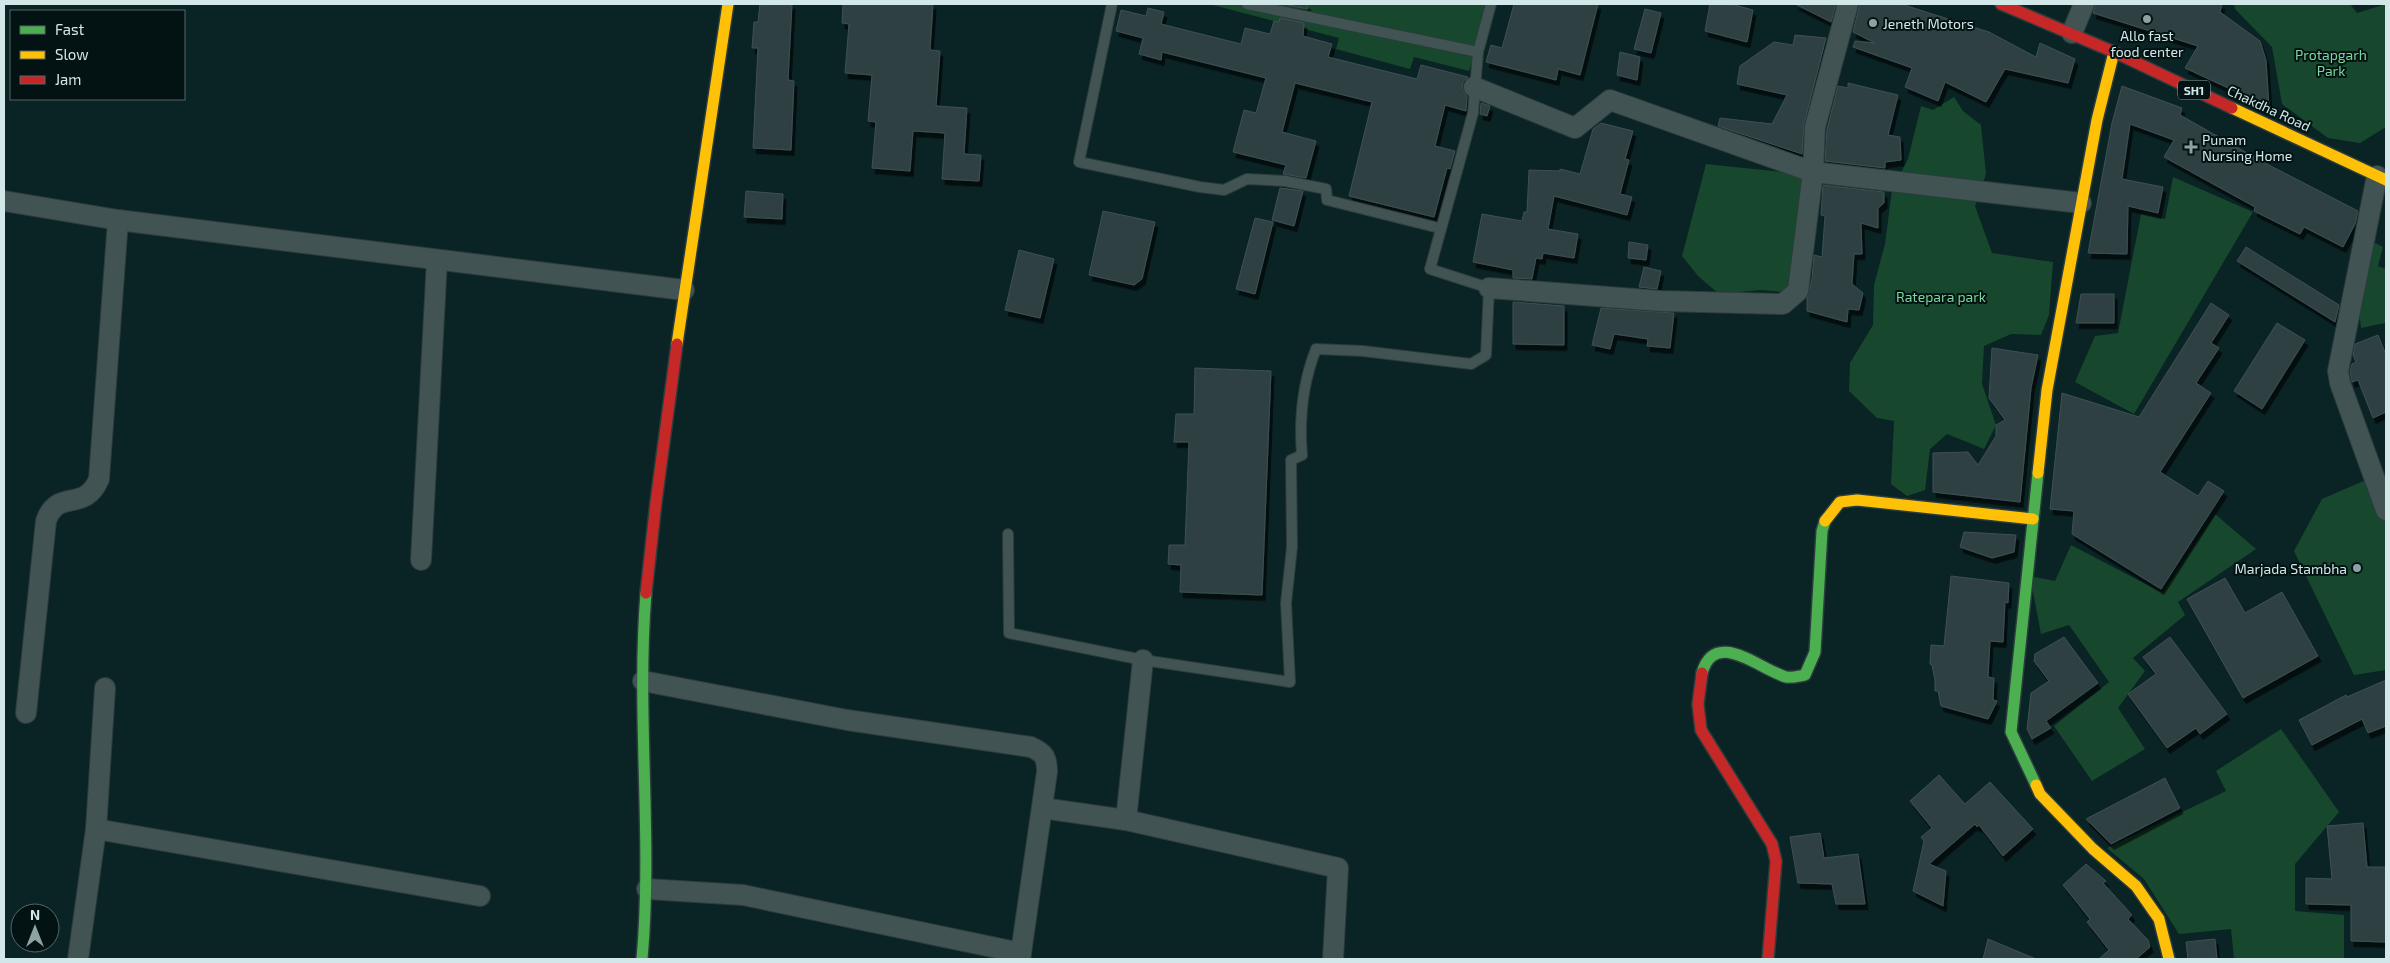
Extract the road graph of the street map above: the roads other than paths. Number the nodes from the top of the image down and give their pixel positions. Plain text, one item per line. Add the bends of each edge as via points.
1 (728, 4) edge
2 (1112, 4) edge
3 (1247, 4) edge
4 (1491, 4) edge
5 (1848, 4) edge
6 (2000, 4) edge
7 (2084, 4) edge
8 (2072, 33) junction
9 (1478, 52) junction
10 (2114, 52) junction
11 (1474, 88) junction
12 (1813, 172) junction
13 (2382, 178) edge
14 (4, 200) edge
15 (2081, 203) junction
16 (118, 220) junction
17 (1440, 228) junction
18 (437, 260) junction
19 (1489, 288) junction
20 (684, 290) junction
21 (2386, 510) edge
22 (2033, 519) junction
23 (1008, 534) dead end
24 (421, 560) dead end
25 (1143, 660) junction
26 (642, 681) junction
27 (105, 688) dead end
28 (26, 713) dead end
29 (1042, 808) junction
30 (1126, 820) junction
31 (96, 829) junction
32 (647, 889) junction
33 (480, 896) dead end
34 (1021, 956) edge
35 (78, 959) edge
36 (642, 959) edge
37 (1333, 959) edge
38 (1768, 959) edge
39 (2168, 959) edge

1 - 20 street via 707,157
2 - 17 lane via 1078,162 1224,190 1247,178 1285,181 1326,189 1327,200
3 - 9 lane
4 - 9 lane
5 - 12 street via 1815,127
6 - 8 street, Chakdha Road / SH1
7 - 8 street
8 - 10 street, Chakdha Road / SH1
9 - 11 lane
10 - 13 street, Chakdha Road / SH1
10 - 15 street
11 - 12 street via 1575,128 1610,100
11 - 17 lane via 1473,113
12 - 15 street
12 - 19 street via 1798,291 1783,304 1661,301
13 - 21 street via 2338,372
14 - 16 street
15 - 22 street via 2048,390
16 - 18 street
16 - 28 street via 99,479 94,491 86,497 59,503 51,509 46,522
17 - 19 lane via 1430,269
18 - 20 street
18 - 24 street
19 - 25 lane via 1486,355 1471,364 1364,351 1316,349 1308,368 1300,426 1302,455 1291,460 1292,547 1286,603 1290,682
20 - 26 street via 648,575
22 - 38 street via 1857,500 1840,502 1826,518 1822,531 1815,652 1806,675 1788,677 1727,650 1706,659 1701,671 1696,713 1701,730 1772,844 1776,861
22 - 39 street via 2012,732 2040,794 2093,849 2136,886 2159,919
23 - 25 lane via 1009,633
25 - 30 street
26 - 29 street via 847,720 1031,747 1043,753 1047,762
26 - 32 street
27 - 31 street
29 - 30 street
29 - 34 street
30 - 37 street via 1338,868
31 - 33 street
31 - 35 street
32 - 34 street via 743,895
32 - 36 street

